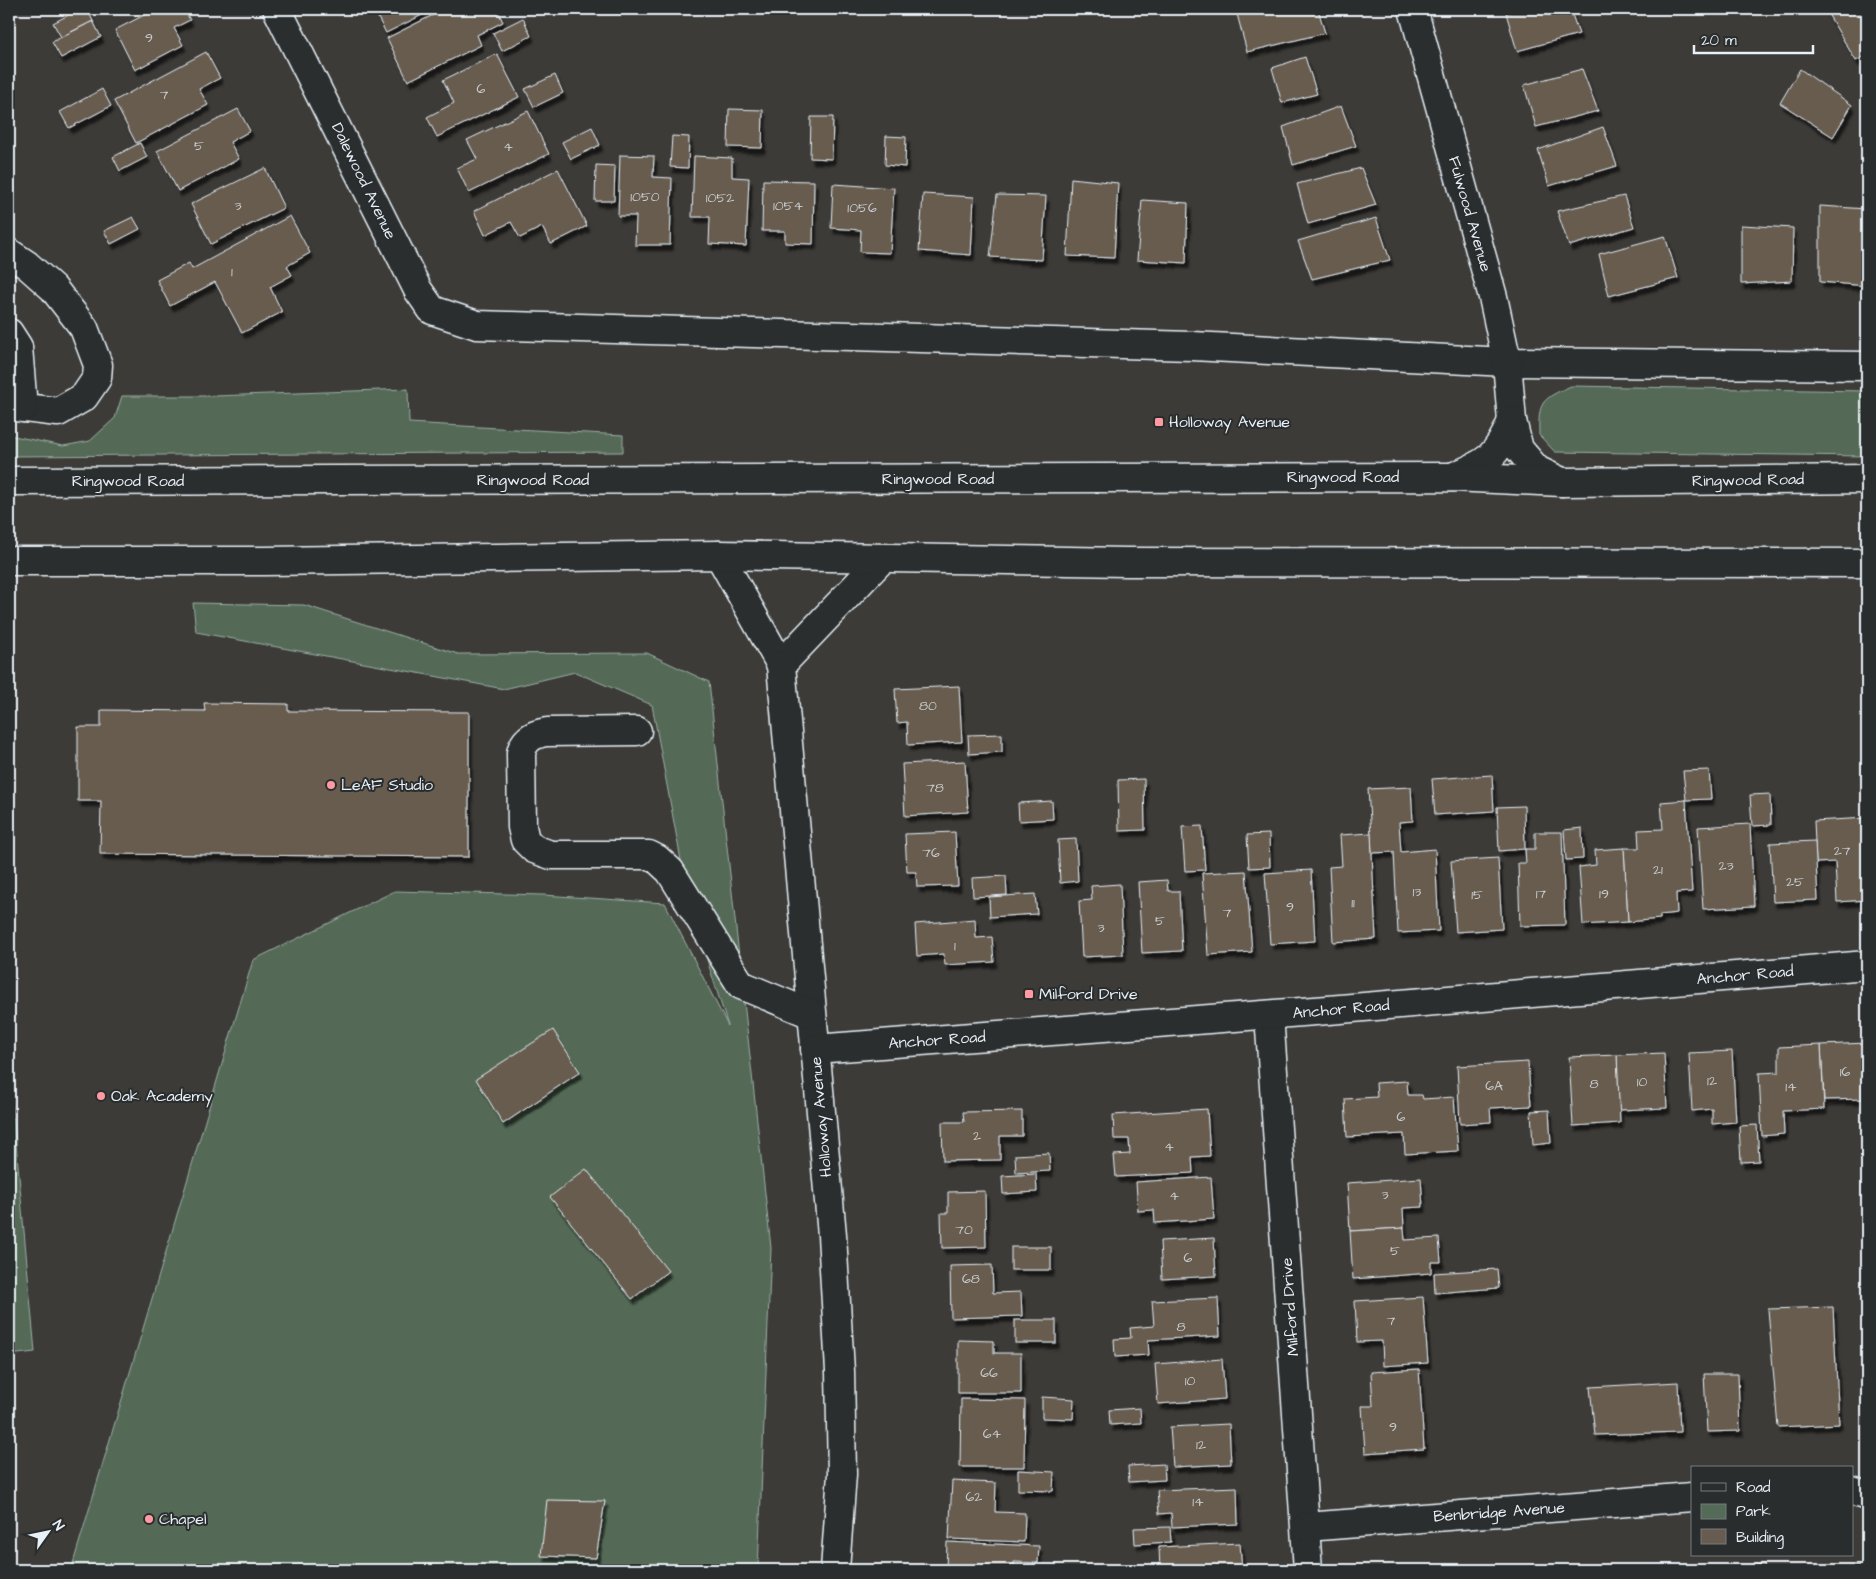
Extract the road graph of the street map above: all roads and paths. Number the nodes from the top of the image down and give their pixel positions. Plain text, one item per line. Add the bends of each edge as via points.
1 (277, 9) edge
2 (1413, 9) edge
3 (9, 253) edge
4 (9, 333) edge
5 (1507, 362) junction
6 (1867, 366) edge
7 (16, 407) edge
8 (1512, 421) junction
9 (1452, 477) junction
10 (1867, 479) edge
11 (9, 481) edge
12 (1562, 482) junction
13 (719, 555) junction
14 (882, 559) junction
15 (9, 561) edge
16 (1867, 563) edge
17 (781, 665) junction
18 (637, 731) dead end
19 (1867, 965) edge
20 (811, 1014) junction
21 (1269, 1014) junction
22 (815, 1049) junction
23 (1854, 1492) edge
24 (1691, 1496) edge
25 (1867, 1496) edge
26 (1306, 1527) junction
27 (835, 1570) edge
28 (1308, 1570) edge

1 - 5 main road, Dalewood Avenue via 418,290 432,310 477,325 1192,346
2 - 5 main road, Fulwood Avenue via 1493,297
3 - 7 main road via 53,288 84,328 98,366 97,378 84,397 58,412
4 - 7 main road via 18,347
5 - 6 main road
5 - 8 main road, Fulwood Avenue
8 - 9 main road, Fulwood Avenue via 1503,442 1483,464
8 - 12 main road, Fulwood Avenue via 1519,449 1537,470
9 - 11 main road, Ringwood Road
9 - 12 main road, Ringwood Road
10 - 12 main road, Ringwood Road
13 - 14 main road
13 - 15 main road
13 - 17 main road, Holloway Avenue
14 - 16 main road
14 - 17 main road
17 - 20 main road, Holloway Avenue
18 - 20 main road via 547,732 528,739 521,753 525,840 534,849 551,855 649,855 657,859 670,871 741,985
19 - 21 main road, Anchor Road
20 - 22 main road, Holloway Avenue
21 - 22 main road, Anchor Road
21 - 26 main road, Milford Drive
22 - 27 main road, Holloway Avenue via 832,1235 840,1371 842,1474
23 - 25 main road
24 - 26 main road, Benbridge Avenue
26 - 28 main road, Milford Drive

